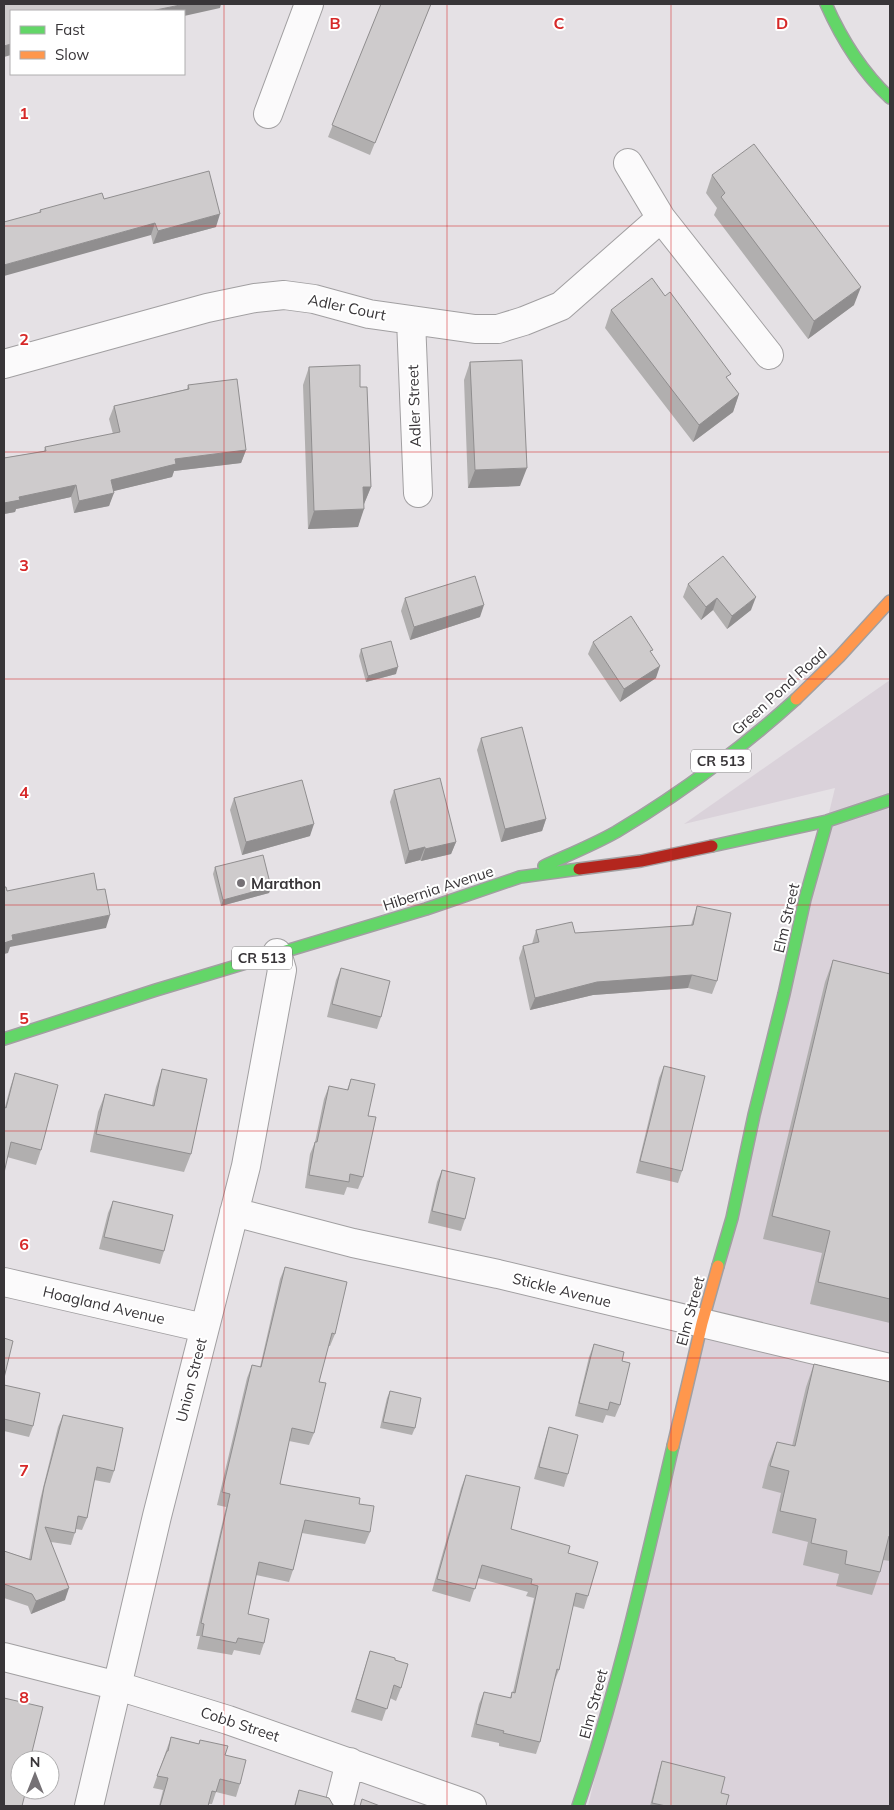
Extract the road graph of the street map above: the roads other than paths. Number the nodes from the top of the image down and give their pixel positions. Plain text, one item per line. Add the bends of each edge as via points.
1 (309, 4) edge
2 (826, 4) edge
3 (890, 98) edge
4 (268, 114) dead end
5 (628, 163) dead end
6 (661, 218) junction
7 (411, 320) junction
8 (769, 355) dead end
9 (4, 364) edge
10 (418, 493) dead end
11 (890, 601) edge
12 (890, 800) edge
13 (827, 821) junction
14 (520, 877) junction
15 (277, 953) junction
16 (4, 1040) edge
17 (234, 1212) junction
18 (4, 1282) edge
19 (702, 1323) junction
20 (204, 1328) junction
21 (890, 1368) edge
22 (4, 1657) edge
23 (118, 1686) junction
24 (350, 1762) junction
25 (89, 1806) edge
26 (339, 1806) edge
27 (472, 1806) edge
28 (578, 1806) edge

1 - 4 street
2 - 3 main road via 853,57
5 - 6 street
6 - 7 street, Adler Court via 561,306 498,329
6 - 8 street
7 - 9 street, Adler Court via 369,314 314,299 284,295 255,298 207,308
7 - 10 street, Adler Street
11 - 14 main road, Green Pond Road / CR 513 via 863,633 792,702 706,773 615,832
12 - 13 main road, Hibernia Avenue
13 - 14 main road, Hibernia Avenue via 641,861
13 - 19 main road, Elm Street via 805,899 732,1218
14 - 15 main road, Hibernia Avenue / CR 513
15 - 16 main road, Hibernia Avenue / CR 513
15 - 17 street, Union Street via 282,970 246,1166
17 - 19 street, Stickle Avenue via 353,1243
17 - 20 street, Union Street
18 - 20 street, Hoagland Avenue
19 - 21 street, Stickle Avenue
19 - 28 main road, Elm Street via 644,1570 598,1747
20 - 23 street, Union Street
22 - 23 street, Cobb Street
23 - 24 street, Cobb Street
23 - 25 street, Union Street
24 - 26 street
24 - 27 street, Cobb Street

